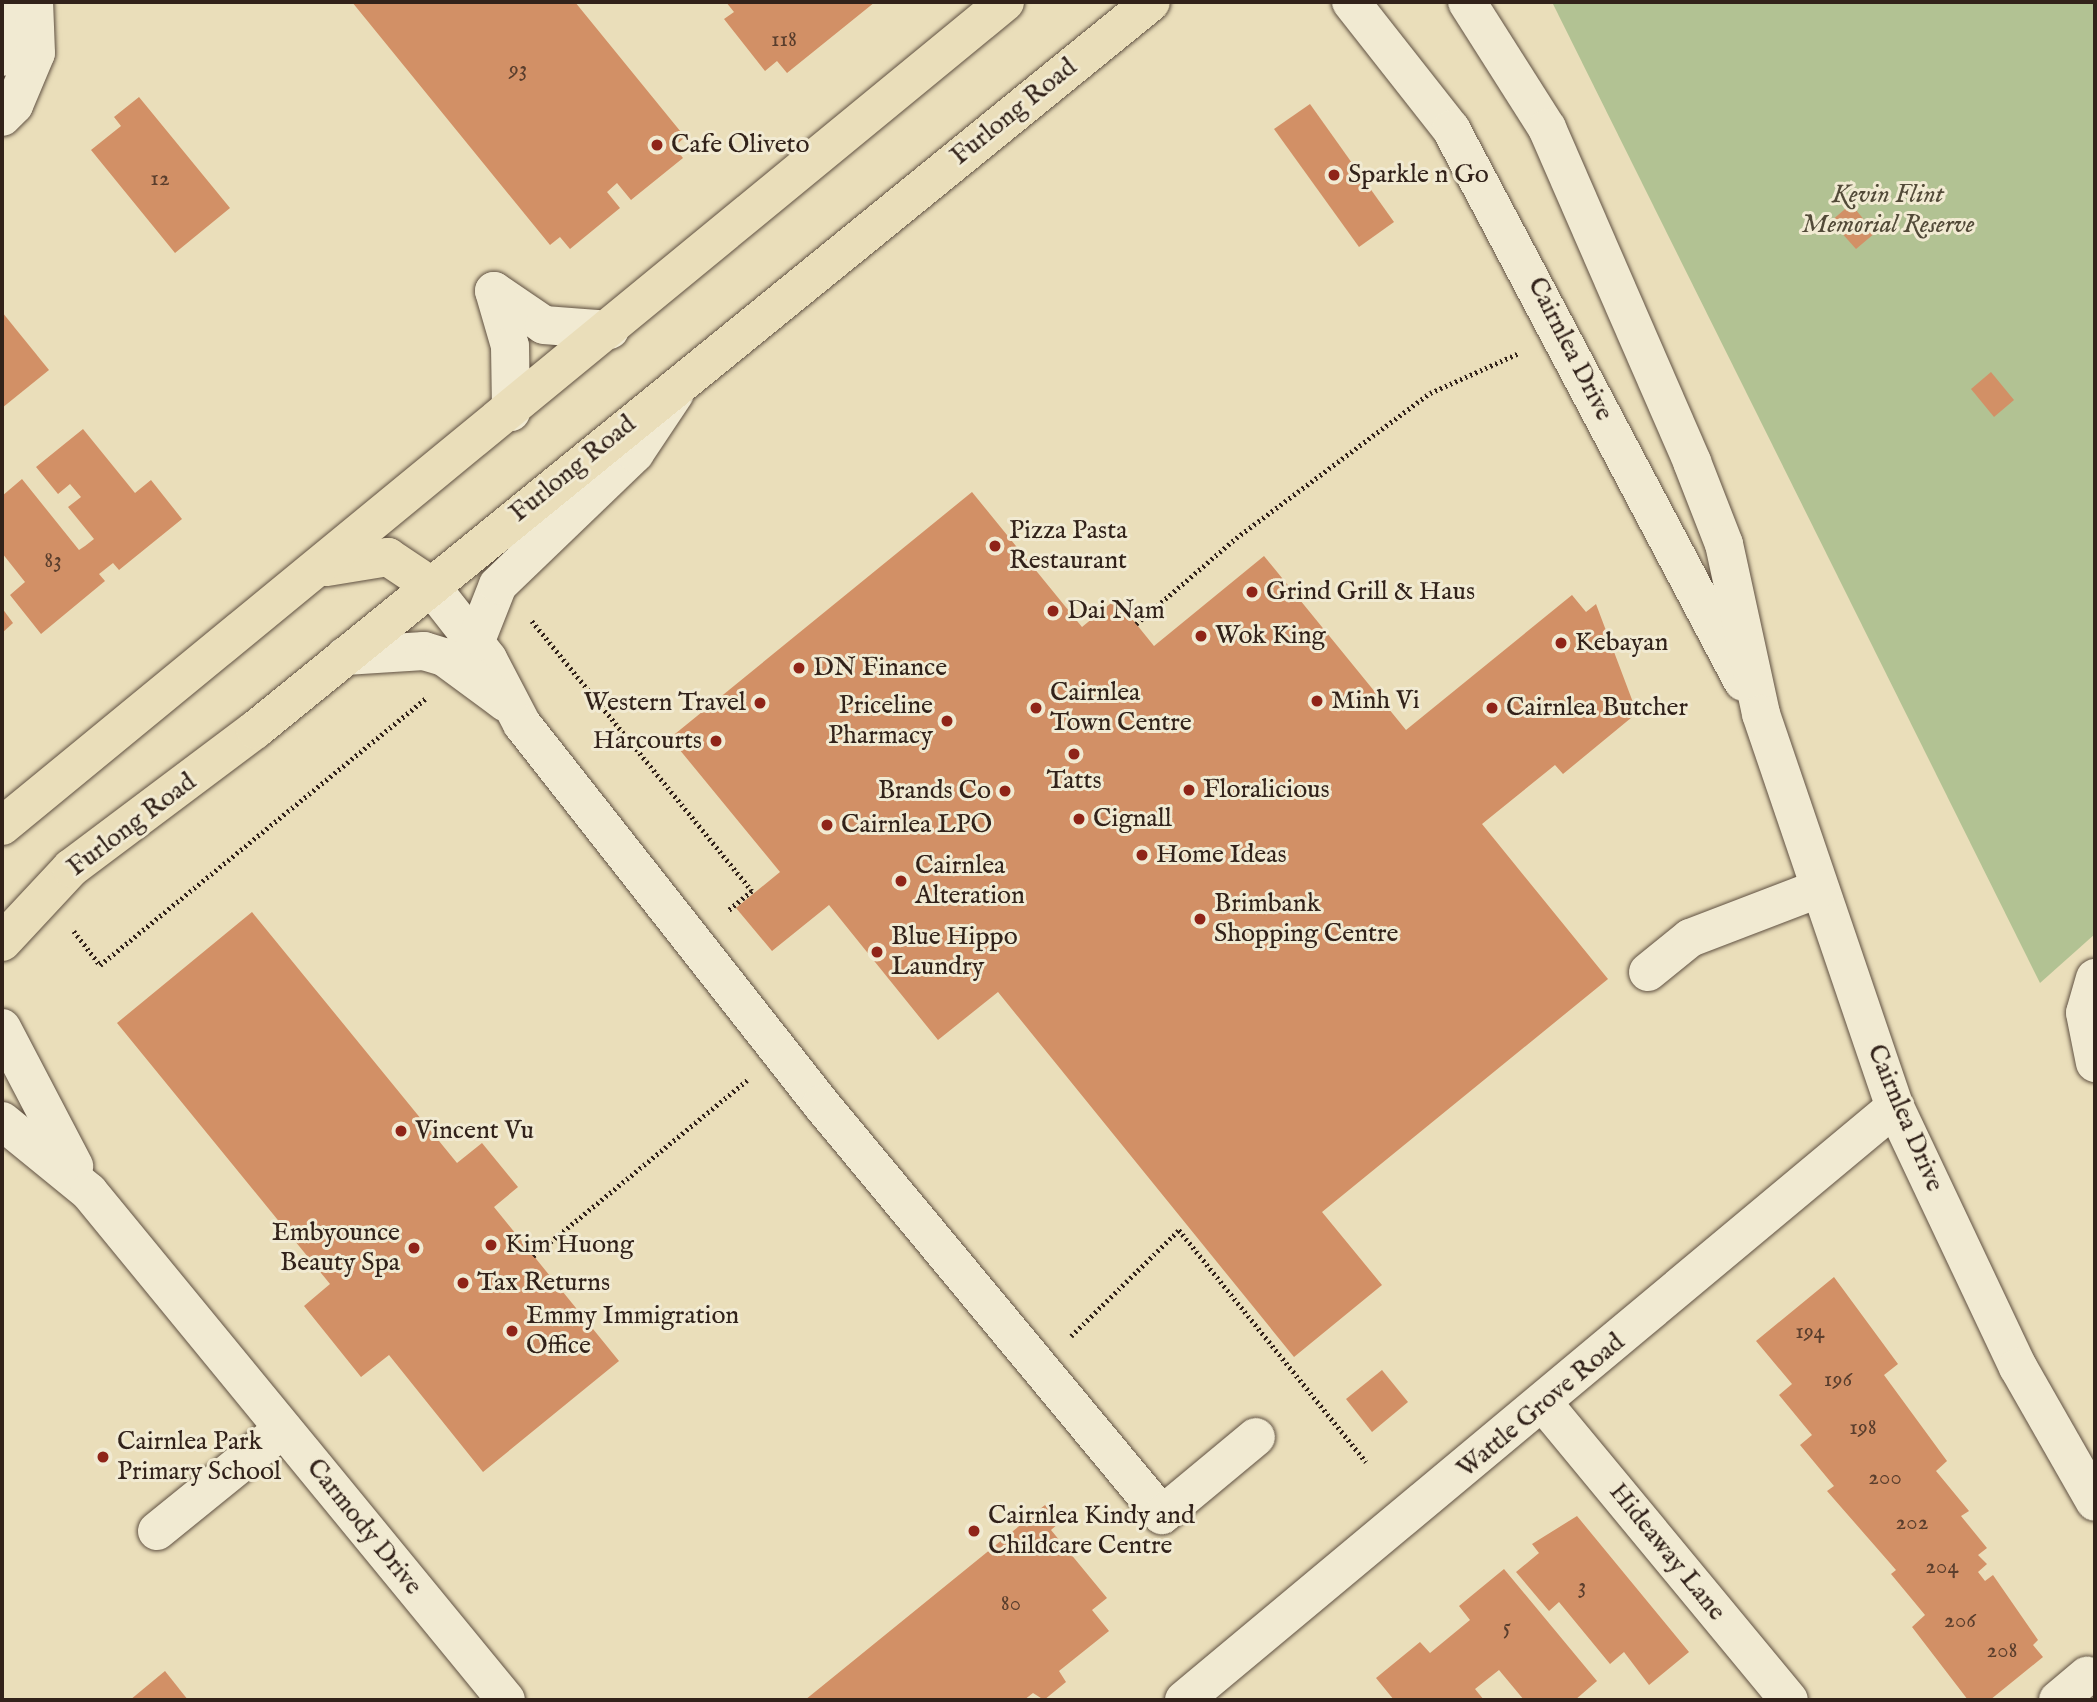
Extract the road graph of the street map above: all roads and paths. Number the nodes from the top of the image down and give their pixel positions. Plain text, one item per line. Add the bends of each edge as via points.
1 (34, 2) edge
2 (1005, 2) edge
3 (1151, 2) edge
4 (1351, 2) edge
5 (1467, 2) edge
6 (2, 12) edge
7 (2, 57) edge
8 (2, 117) edge
9 (610, 330) junction
10 (1562, 334) junction
11 (684, 379) junction
12 (511, 412) junction
13 (318, 570) junction
14 (430, 585) junction
15 (1136, 624) dead end
16 (473, 655) junction
17 (345, 656) junction
18 (1761, 714) junction
19 (2, 826) edge
20 (1820, 888) junction
21 (44, 895) junction
22 (723, 916) dead end
23 (2, 942) edge
24 (1648, 972) dead end
25 (2090, 996) edge
26 (2, 1028) edge
27 (784, 1049) junction
28 (2095, 1063) edge
29 (1895, 1107) junction
30 (2, 1121) edge
31 (89, 1192) junction
32 (533, 1256) dead end
33 (1039, 1364) junction
34 (1544, 1404) junction
35 (283, 1429) junction
36 (1256, 1437) dead end
37 (1366, 1462) dead end
38 (2095, 1502) edge
39 (157, 1531) dead end
40 (2087, 1676) dead end
41 (506, 1700) edge
42 (1184, 1700) edge
43 (1789, 1700) edge
44 (2057, 1700) edge

1 - 8 street via 36,53 14,105
2 - 9 main road
3 - 11 main road, Furlong Road
4 - 10 street, Cairnlea Drive via 1451,129
5 - 18 street, Cairnlea Drive via 1547,128 1692,462 1724,544
6 - 7 street
9 - 12 main road
9 - 12 street via 544,325 494,291 510,346
10 - 15 path via 1430,393 1236,538
10 - 18 street, Cairnlea Drive via 1678,568
11 - 14 main road, Furlong Road
11 - 16 street via 635,453 498,584
12 - 13 main road
13 - 14 main road via 359,557 388,557
13 - 19 main road
14 - 16 street
14 - 17 main road, Furlong Road
16 - 17 street via 424,651
16 - 21 path via 100,965
16 - 22 path via 527,615 752,891
16 - 27 street via 505,702
17 - 21 main road, Furlong Road
18 - 20 street, Cairnlea Drive
20 - 24 street via 1690,938
20 - 29 street, Cairnlea Drive
21 - 23 main road, Furlong Road
25 - 28 street
26 - 31 street, Carmody Drive
27 - 32 path
27 - 33 street via 821,1104
29 - 34 street, Wattle Grove Road
29 - 38 street, Cairnlea Drive via 2018,1367
30 - 31 street, Carmody Drive
31 - 35 street, Carmody Drive
33 - 36 street via 1162,1515
33 - 37 path via 1111,1302 1179,1230
34 - 42 street, Wattle Grove Road
34 - 43 street, Hideaway Lane
35 - 39 street
35 - 41 street, Carmody Drive
40 - 44 street

